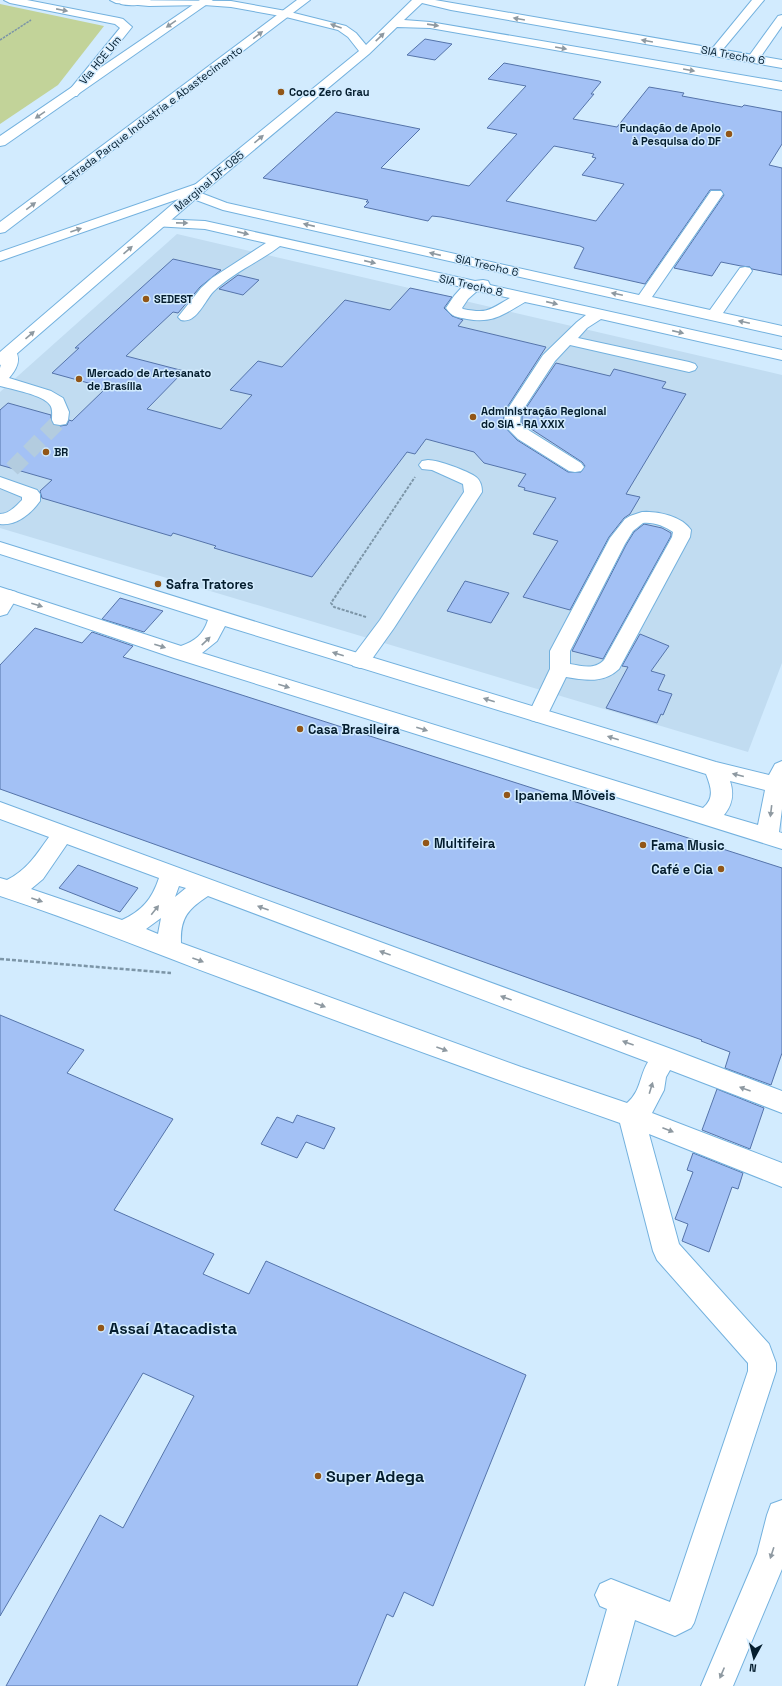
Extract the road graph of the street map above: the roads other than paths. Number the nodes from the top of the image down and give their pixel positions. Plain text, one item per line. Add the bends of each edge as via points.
1 (10, 0) edge
2 (145, 0) edge
3 (304, 0) edge
4 (418, 0) edge
5 (425, 0) edge
6 (764, 0) edge
7 (120, 1) edge
8 (205, 1) edge
9 (286, 14) junction
10 (782, 18) edge
11 (394, 24) junction
12 (365, 52) junction
13 (715, 52) junction
14 (753, 58) junction
15 (782, 64) edge
16 (782, 86) edge
17 (73, 93) junction
18 (0, 142) edge
19 (197, 190) junction
20 (716, 194) dead end
21 (223, 206) junction
22 (159, 223) junction
23 (205, 225) junction
24 (0, 229) edge
25 (278, 241) junction
26 (0, 257) edge
27 (485, 265) junction
28 (745, 271) dead end
29 (539, 277) junction
30 (473, 286) junction
31 (522, 297) junction
32 (642, 300) junction
33 (598, 314) junction
34 (714, 316) junction
35 (186, 317) dead end
36 (782, 331) edge
37 (567, 340) junction
38 (782, 355) edge
39 (4, 357) edge
40 (690, 367) dead end
41 (0, 380) edge
42 (60, 420) dead end
43 (428, 465) road end
44 (575, 467) dead end
45 (4, 478) edge
46 (0, 519) edge
47 (0, 548) edge
48 (0, 562) edge
49 (66, 569) junction
50 (3, 600) edge
51 (219, 617) junction
52 (181, 653) junction
53 (360, 661) junction
54 (560, 669) junction
55 (538, 715) junction
56 (715, 769) junction
57 (779, 777) edge
58 (0, 810) edge
59 (706, 818) junction
60 (63, 833) junction
61 (775, 839) edge
62 (172, 874) junction
63 (205, 887) junction
64 (4, 888) edge
65 (123, 930) junction
66 (170, 949) junction
67 (665, 1057) junction
68 (782, 1102) edge
69 (631, 1116) junction
70 (782, 1175) edge
71 (782, 1515) edge
72 (601, 1686) edge
73 (717, 1686) edge

1 -> 17 main road, Via HCE Um via 118,22 126,27
2 - 7 main road
3 - 9 main road, Estrada Parque Indústria e Abastecimento
4 - 11 main road, Marginal DF-085
13 -> 5 main road, SIA Trecho 6 via 433,4
6 - 13 main road
7 - 8 main road via 161,4
8 - 9 main road
8 -> 17 main road
12 -> 9 main road via 352,35 342,28
24 -> 9 main road, Estrada Parque Indústria e Abastecimento
10 - 14 main road
12 -> 11 main road, Marginal DF-085
11 -> 16 main road, SIA Trecho 6 via 430,25
19 -> 12 main road, Marginal DF-085
13 - 14 main road, SIA Trecho 6
14 - 15 main road, SIA Trecho 6
17 -> 18 main road
19 - 21 main road, SIA Trecho 6
19 - 22 main road, Marginal DF-085
26 -> 19 main road
20 - 32 main road
21 - 23 main road via 213,209 208,214
27 -> 21 main road, SIA Trecho 6
22 -> 23 main road, SIA Trecho 8
39 -> 22 main road, Marginal DF-085
23 -> 25 main road, SIA Trecho 8
25 -> 30 main road, SIA Trecho 8
25 - 35 main road via 209,288
27 - 29 main road, SIA Trecho 6
27 - 30 main road via 493,273 491,280
28 - 34 main road
29 - 31 main road via 517,281 513,285 513,292
32 -> 29 main road, SIA Trecho 6
30 - 31 main road, SIA Trecho 8
30 - 31 main road via 459,298 454,308 458,313 481,317 492,315
31 -> 33 main road, SIA Trecho 8
32 - 34 main road, SIA Trecho 6
33 - 37 main road
33 -> 38 main road, SIA Trecho 8
36 -> 34 main road, SIA Trecho 6
37 - 40 main road
37 - 44 main road via 549,358 513,413 512,425
39 - 41 main road via 11,359 9,368
41 - 42 main road via 45,394 57,401 61,412
43 - 53 main road via 435,465 470,481 473,492
45 - 46 main road via 31,494 31,501 14,516
47 - 49 main road
48 - 49 main road
49 - 51 main road
50 -> 52 main road
52 -> 51 main road via 205,643 215,629
53 -> 51 main road
52 -> 59 main road
55 -> 53 main road
54 - 54 main road via 560,651 616,544 631,523 640,518 650,518 676,524 682,530 681,537 612,664 605,671 591,674
54 - 55 main road
56 -> 55 main road
57 -> 56 main road
56 - 59 main road via 723,789 722,799 716,811
57 -> 61 main road via 771,806
58 - 60 main road
59 - 61 main road
60 - 62 main road
60 - 64 main road via 35,873 26,881
62 - 63 main road
65 -> 62 main road via 141,923 149,916 166,892
63 - 66 main road via 188,897 175,912 170,923
67 -> 63 main road
64 -> 65 main road
65 - 66 main road
66 -> 69 main road via 525,1080
68 -> 67 main road
69 -> 67 main road via 643,1105 651,1090 654,1074
69 -> 70 main road
69 - 72 main road via 667,1251 759,1354 762,1371 683,1612 675,1620 618,1598
71 -> 73 main road via 772,1555

